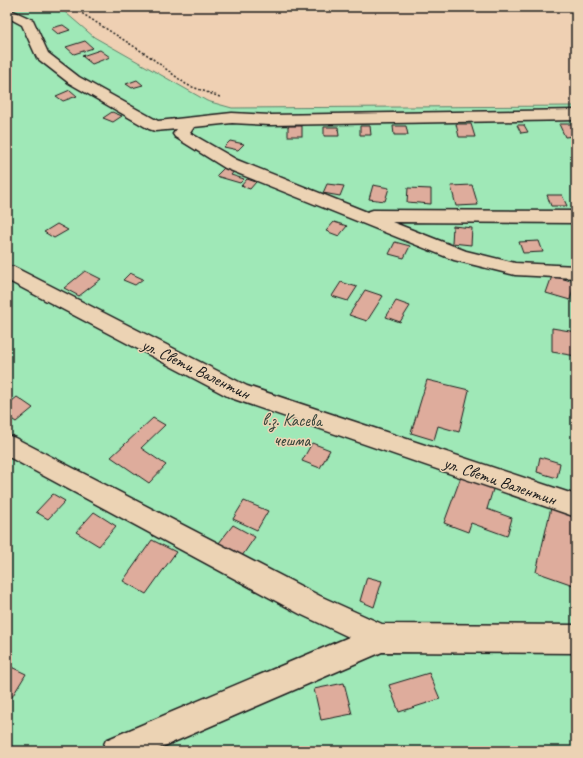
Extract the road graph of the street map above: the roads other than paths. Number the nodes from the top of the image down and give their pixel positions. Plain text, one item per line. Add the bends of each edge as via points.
1 (7, 12) edge
2 (576, 115) edge
3 (189, 123) junction
4 (360, 216) junction
5 (576, 217) edge
6 (7, 272) edge
7 (576, 272) edge
8 (7, 445) edge
9 (576, 506) edge
10 (381, 638) junction
11 (576, 639) edge
12 (117, 751) edge

1 - 3 street via 28,24 42,55 74,80 155,126
2 - 3 street via 270,120 232,118
3 - 4 street via 181,134 231,164
4 - 5 street
4 - 7 street via 461,256 515,269
6 - 9 street, ул. Свети Валентин via 239,392
8 - 10 street via 310,605
10 - 11 street
10 - 12 street

